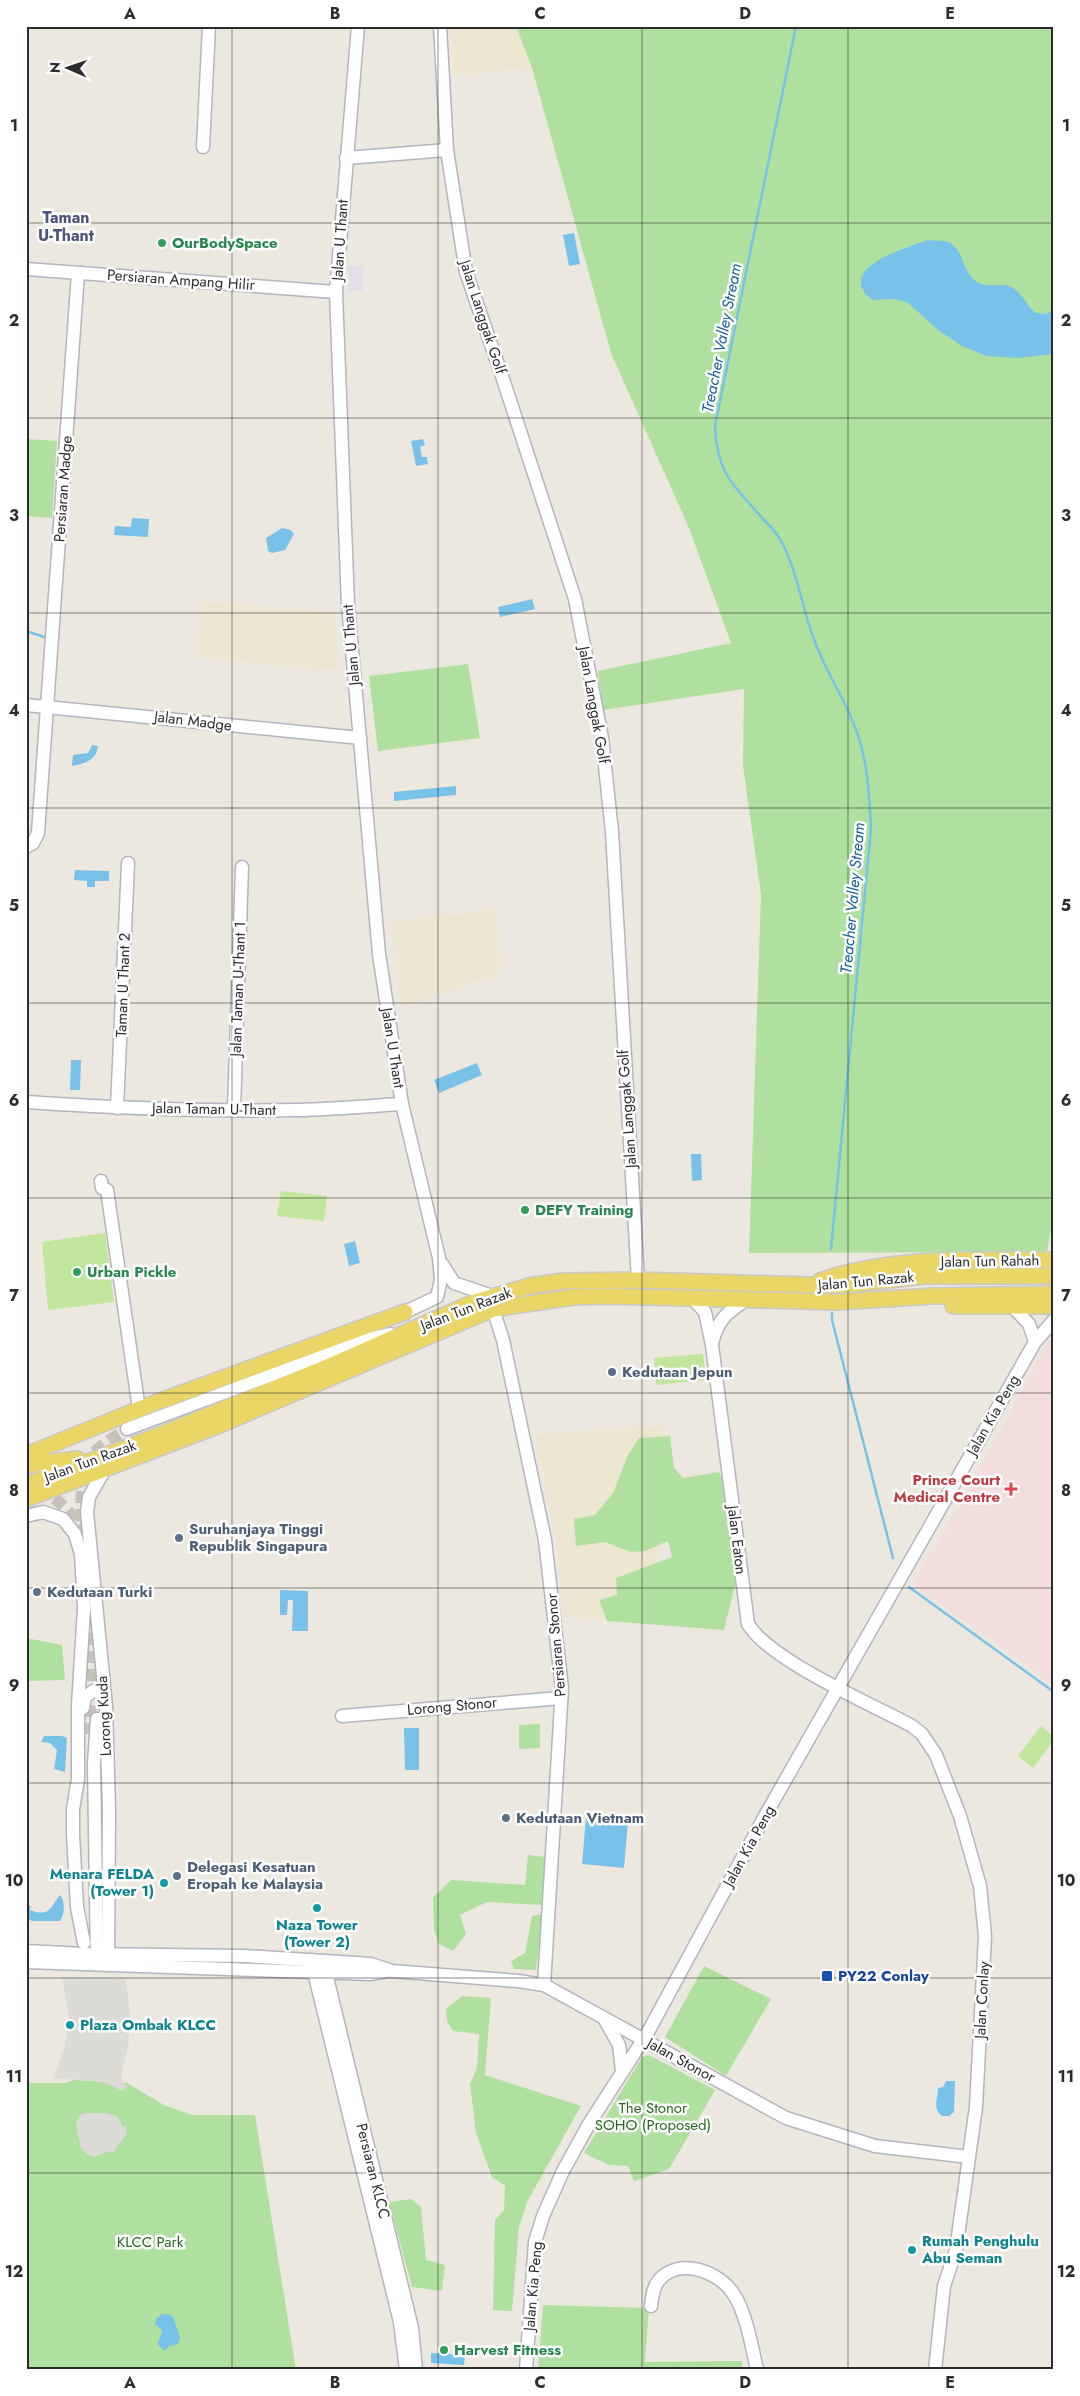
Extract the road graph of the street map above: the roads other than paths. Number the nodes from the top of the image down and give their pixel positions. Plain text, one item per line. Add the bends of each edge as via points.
1 (209, 26) edge
2 (358, 26) edge
3 (440, 26) edge
4 (203, 147) dead end
5 (447, 150) junction
6 (346, 158) junction
7 (26, 269) edge
8 (78, 273) junction
9 (336, 292) junction
10 (26, 705) edge
11 (47, 706) junction
12 (360, 738) junction
13 (26, 847) edge
14 (128, 863) dead end
15 (242, 867) dead end
16 (26, 1102) edge
17 (402, 1104) junction
18 (117, 1108) junction
19 (234, 1110) junction
20 (101, 1180) dead end
21 (438, 1258) junction
22 (1054, 1260) edge
23 (1054, 1268) edge
24 (924, 1269) junction
25 (1054, 1276) edge
26 (638, 1280) junction
27 (1054, 1294) edge
28 (691, 1297) junction
29 (747, 1299) junction
30 (492, 1302) junction
31 (856, 1302) junction
32 (1012, 1306) junction
33 (1054, 1306) edge
34 (405, 1312) joint
35 (1054, 1320) edge
36 (417, 1328) junction
37 (1034, 1342) junction
38 (712, 1345) junction
39 (139, 1410) junction
40 (127, 1430) tunnel mouth
41 (119, 1451) junction
42 (26, 1455) edge
43 (26, 1465) edge
44 (104, 1471) junction
45 (26, 1485) edge
46 (26, 1499) edge
47 (26, 1516) edge
48 (838, 1688) junction
49 (561, 1698) junction
50 (106, 1706) junction
51 (342, 1716) dead end
52 (97, 1719) tunnel mouth
53 (78, 1723) junction
54 (91, 1765) dead end
55 (26, 1951) edge
56 (95, 1957) junction
57 (26, 1962) edge
58 (318, 1966) junction
59 (292, 1970) junction
60 (544, 1985) junction
61 (321, 2004) junction
62 (603, 2018) junction
63 (643, 2039) junction
64 (622, 2071) junction
65 (350, 2095) junction
66 (969, 2157) junction
67 (375, 2197) junction
68 (651, 2306) dead end
69 (406, 2370) edge
70 (416, 2370) edge
71 (526, 2370) edge
72 (757, 2370) edge
73 (935, 2370) edge

1 - 4 street
2 - 6 street, Jalan U Thant
3 - 5 street, Jalan Langgak Golf
5 - 6 street
5 - 26 street, Jalan Langgak Golf via 466,272 575,599 599,720 612,832
6 - 9 street, Jalan U Thant
7 - 8 street, Persiaran Ampang Hilir
8 - 9 street, Persiaran Ampang Hilir
8 - 11 street, Persiaran Madge
9 - 12 street, Jalan U Thant via 348,605
10 - 11 street, Jalan Madge
11 - 12 street, Jalan Madge
11 - 13 street, Persiaran Madge via 38,833 33,843
12 - 17 street, Jalan U Thant via 379,954
14 - 18 street, Taman U Thant 2
15 - 19 street, Jalan Taman U-Thant 1
16 - 18 street, Jalan Taman U-Thant
17 - 19 street, Jalan Taman U-Thant
17 - 21 street, Jalan U Thant
18 - 19 street, Jalan Taman U-Thant
20 - 39 street via 102,1188 107,1190
21 - 30 street, Jalan U Thant via 454,1283
21 - 34 street, Jalan U Thant via 442,1280 439,1294 432,1301
22 - 24 main road, Jalan Tun Rahah
23 - 24 main road
24 - 25 main road, Jalan Tun Razak
24 - 26 main road, Jalan Tun Razak via 846,1285
26 - 30 main road, Jalan Tun Razak via 564,1281
27 - 31 main road, Jalan Tun Razak via 933,1296
28 - 29 main road, Jalan Tun Razak
28 - 30 main road, Jalan Tun Razak via 573,1297
28 - 38 street, Jalan Eaton via 705,1312
29 - 31 main road, Jalan Tun Razak
29 - 38 street, Jalan Eaton via 718,1324
30 - 36 main road, Jalan Tun Razak
30 - 44 main road, Jalan Tun Razak via 217,1426
30 - 49 street, Persiaran Stonor via 545,1540 556,1619
31 - 32 main road
32 - 33 main road
32 - 37 street via 1029,1324
34 - 39 main road, Jalan Tun Razak
35 - 37 street, Jalan Kia Peng
36 - 40 street via 368,1340
36 - 41 main road, Jalan Tun Razak
37 - 48 street, Jalan Kia Peng
38 - 48 street, Jalan Eaton via 748,1624 795,1664
39 - 42 main road, Jalan Tun Razak
41 - 43 main road
41 - 45 main road, Jalan Tun Razak
44 - 46 main road, Jalan Tun Razak
44 - 50 street, Lorong Kuda via 89,1497 88,1512
47 - 53 street, Lorong Kuda via 43,1512 55,1514 70,1525 79,1543 84,1609
48 - 63 street, Jalan Kia Peng
48 - 66 street, Jalan Conlay via 912,1726 930,1744 960,1816 969,1853 974,1860 981,1898 985,1957
49 - 51 street, Lorong Stonor
49 - 60 street, Persiaran Stonor
50 - 53 street via 100,1692 88,1693
50 - 56 street, Lorong Kuda via 109,1810
52 - 56 street via 94,1764
53 - 56 street, Lorong Kuda via 78,1779 73,1809 77,1907
54 - 56 street, Lorong Kuda via 88,1910
55 - 56 street
56 - 57 street
56 - 58 street via 244,1956
56 - 59 street
58 - 59 street
58 - 60 street, Jalan Stonor via 369,1974 392,1971
58 - 61 street, Persiaran KLCC
58 - 65 street, Persiaran KLCC
59 - 61 street, Persiaran KLCC via 308,1982
60 - 62 street, Jalan Stonor
61 - 65 street, Persiaran KLCC
62 - 63 street, Jalan Stonor
62 - 64 street via 619,2045
63 - 64 street, Jalan Kia Peng
63 - 66 street, Jalan Stonor via 786,2118 875,2146
64 - 71 street, Jalan Kia Peng via 584,2132 543,2216 536,2242
65 - 67 street, Persiaran KLCC
66 - 73 street, Jalan Conlay via 956,2250 944,2286
67 - 69 street, Persiaran KLCC via 402,2328
67 - 70 street, Persiaran KLCC via 412,2328
68 - 72 street via 653,2291 668,2273 697,2269 711,2274 723,2282 739,2304

